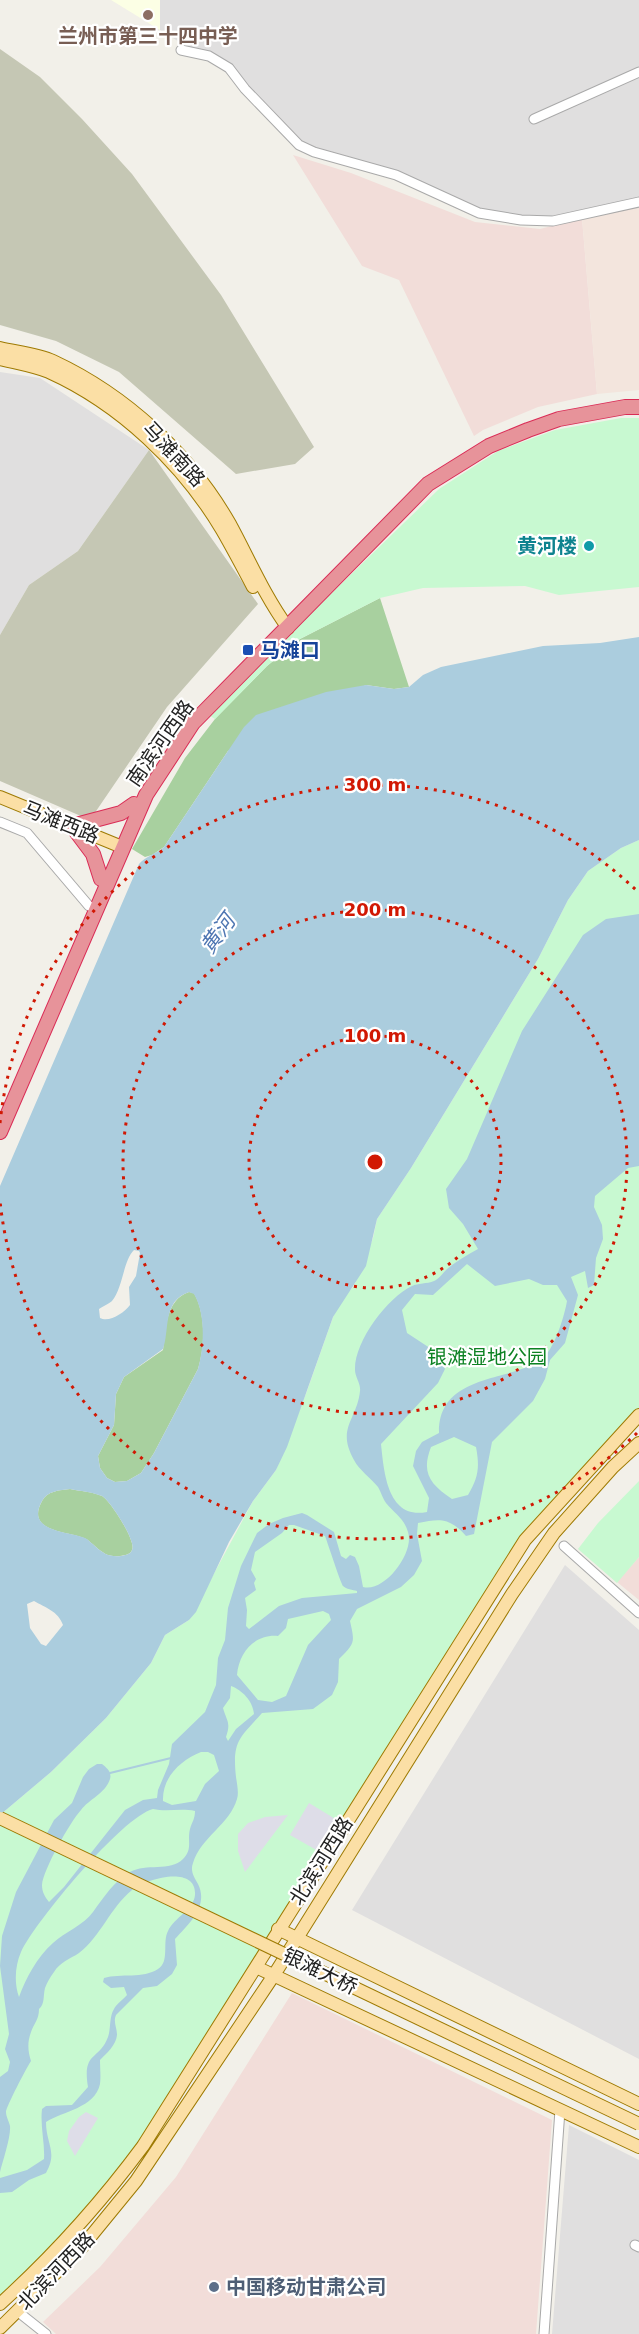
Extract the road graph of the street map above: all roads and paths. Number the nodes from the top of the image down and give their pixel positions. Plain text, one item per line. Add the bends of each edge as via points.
1 (181, 50) dead end
2 (639, 72) edge
3 (534, 119) dead end
4 (639, 202) edge
5 (0, 348) edge
6 (0, 359) edge
7 (639, 400) edge
8 (639, 407) edge
9 (283, 628) junction
10 (0, 797) edge
11 (134, 804) junction
12 (0, 822) edge
13 (72, 826) junction
14 (119, 846) junction
15 (101, 879) junction
16 (89, 906) junction
17 (0, 1116) edge
18 (0, 1132) edge
19 (639, 1415) edge
20 (639, 1443) edge
21 (564, 1546) dead end
22 (639, 1613) edge
23 (0, 1818) edge
24 (0, 1827) edge
25 (278, 1929) junction
26 (296, 1938) junction
27 (256, 1967) junction
28 (274, 1975) junction
29 (639, 2104) edge
30 (560, 2110) junction
31 (639, 2124) edge
32 (639, 2133) edge
33 (639, 2147) edge
34 (0, 2304) edge
35 (17, 2311) junction
36 (0, 2328) edge
37 (46, 2334) edge
38 (544, 2334) edge

1 - 4 street via 209,56 229,68 299,145 396,175 479,213 553,221
2 - 3 street
5 - 9 main road, 马滩南路 via 51,360 103,388 175,449 219,507
6 - 9 main road, 马滩南路 via 47,372 96,398 160,452 209,510 263,605
7 - 9 highway, 南滨河西路 via 556,412 477,442 423,479
8 - 9 highway, 南滨河西路 via 559,419 489,446 457,464 428,484
9 - 11 highway, 南滨河西路 via 237,665 187,718
9 - 14 highway, 南滨河西路 via 193,723 146,795
10 - 13 main road, 马滩西路
11 - 13 highway via 121,813
11 - 14 highway, 南滨河西路
12 - 16 street via 27,833
13 - 14 main road, 马滩西路
13 - 15 highway via 93,854
14 - 15 highway, 南滨河西路
14 - 18 highway, 南滨河西路
15 - 16 highway, 南滨河西路
16 - 17 highway, 南滨河西路
19 - 25 main road, 北滨河西路 via 525,1540
20 - 26 main road, 北滨河西路 via 554,1533
21 - 22 street
23 - 31 main road, 银滩大桥, bridge
24 - 32 main road, 银滩大桥
25 - 26 main road
25 - 27 main road, 北滨河西路
26 - 28 main road, 北滨河西路
26 - 29 main road
27 - 28 main road
27 - 34 main road, 北滨河西路 via 143,2146 112,2187 41,2267
28 - 30 main road
28 - 35 main road, 北滨河西路 via 136,2181 82,2247
30 - 33 main road
30 - 38 street
35 - 36 main road, 北滨河西路
35 - 37 street

